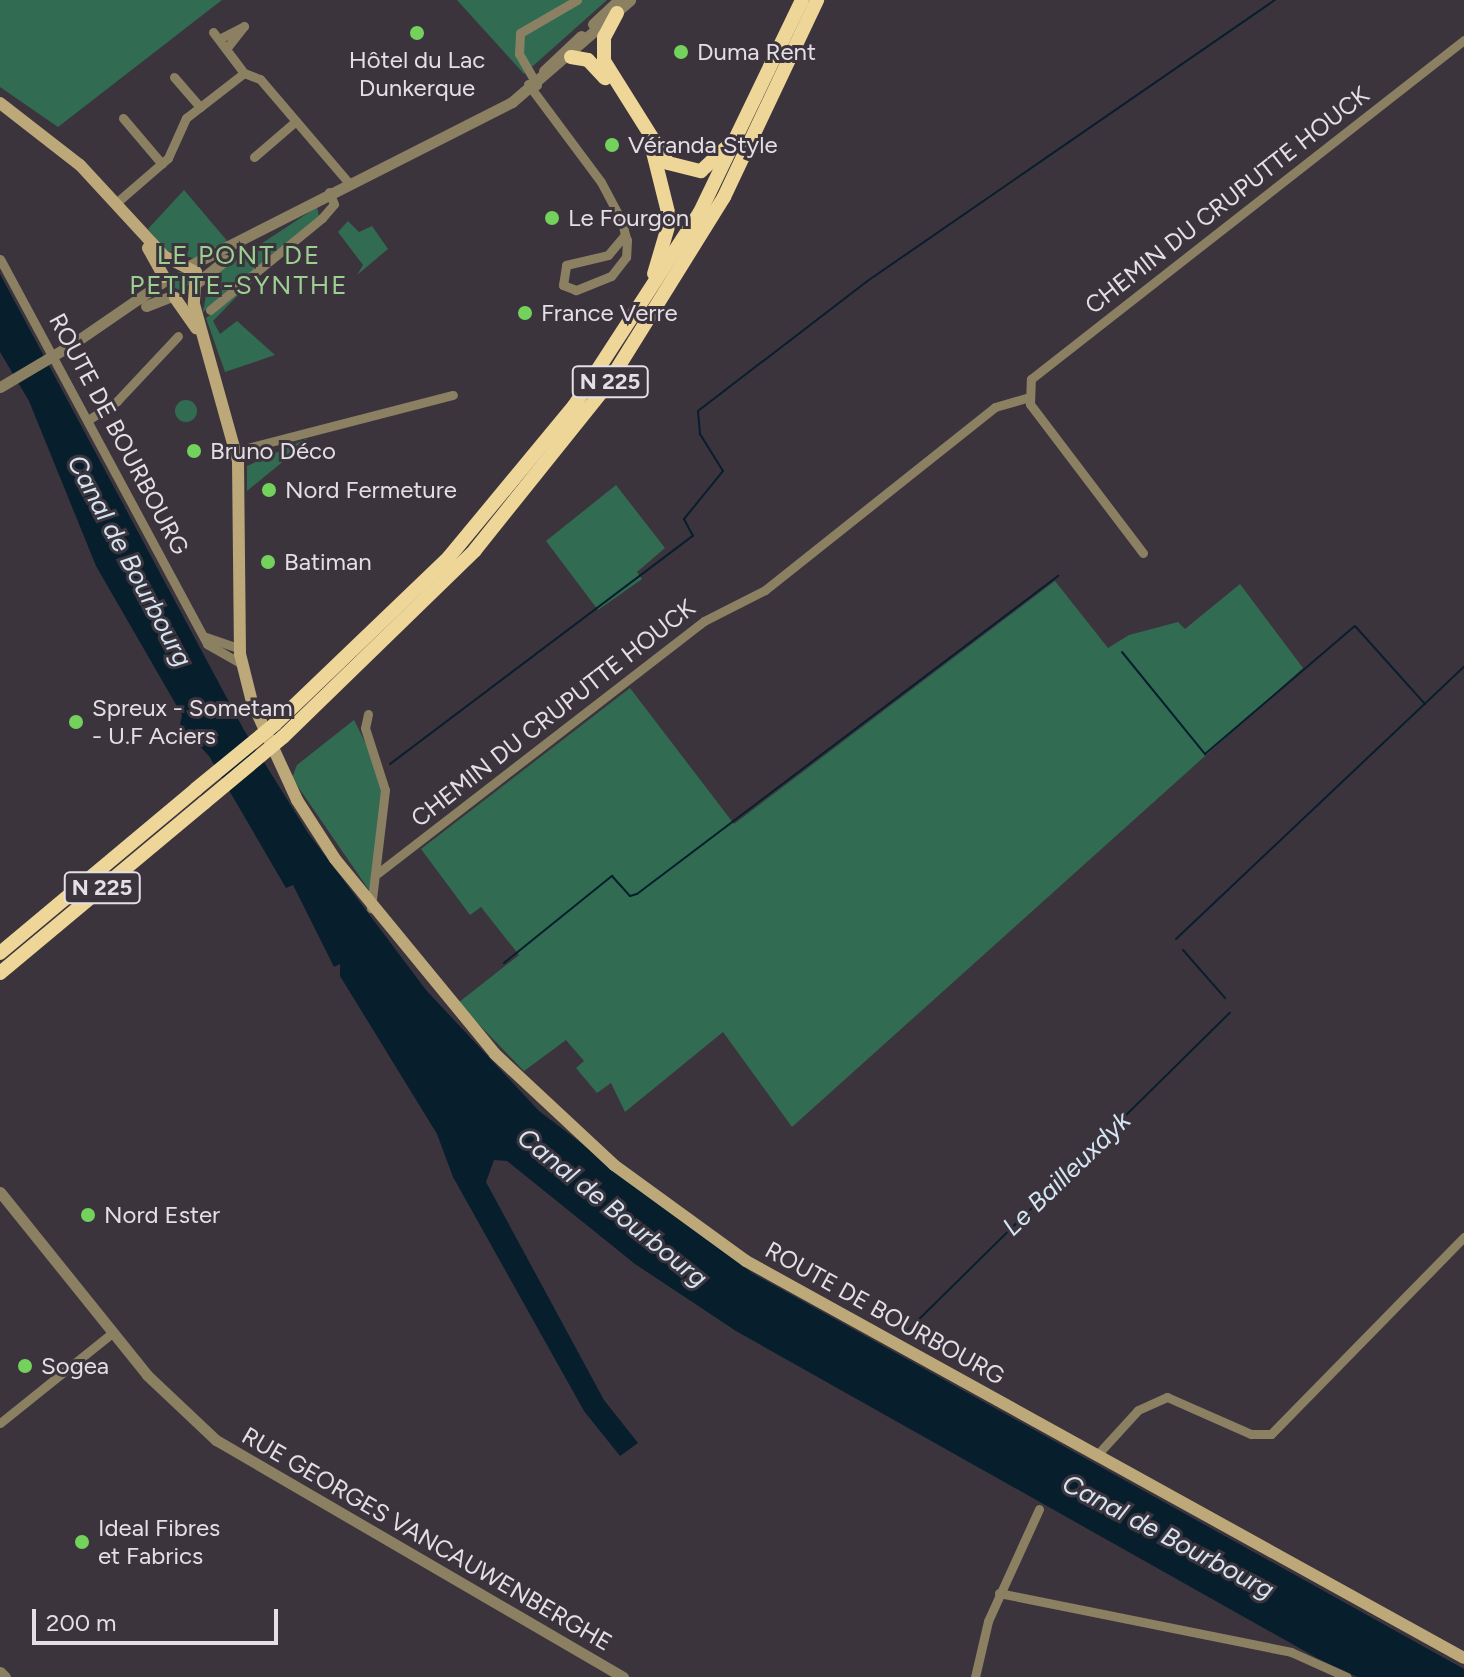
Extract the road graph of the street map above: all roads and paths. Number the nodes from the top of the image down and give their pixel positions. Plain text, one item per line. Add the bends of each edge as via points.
1 (577, 0) edge
2 (630, 0) edge
3 (802, 0) edge
4 (817, 0) edge
5 (615, 8) edge
6 (794, 19) junction
7 (598, 31) junction
8 (1464, 40) edge
9 (227, 48) junction
10 (571, 57) junction
11 (244, 73) junction
12 (174, 77) dead end
13 (605, 78) junction
14 (532, 84) junction
15 (0, 103) edge
16 (200, 107) junction
17 (123, 118) dead end
18 (296, 121) junction
19 (254, 157) dead end
20 (162, 164) junction
21 (347, 181) junction
22 (329, 192) junction
23 (116, 203) junction
24 (294, 213) junction
25 (625, 235) junction
26 (0, 259) edge
27 (186, 265) junction
28 (164, 279) junction
29 (197, 287) junction
30 (174, 297) junction
31 (210, 310) dead end
32 (178, 336) dead end
33 (71, 345) junction
34 (594, 378) junction
35 (0, 387) edge
36 (453, 395) dead end
37 (1027, 398) junction
38 (88, 420) junction
39 (232, 429) junction
40 (236, 451) junction
41 (1143, 553) dead end
42 (200, 630) junction
43 (240, 649) junction
44 (242, 664) junction
45 (368, 714) dead end
46 (279, 730) junction
47 (200, 796) junction
48 (378, 873) junction
49 (93, 875) junction
50 (368, 905) junction
51 (71, 914) junction
52 (0, 941) edge
53 (0, 953) edge
54 (0, 973) edge
55 (0, 982) edge
56 (0, 1192) edge
57 (1464, 1237) edge
58 (113, 1332) junction
59 (0, 1423) edge
60 (1096, 1456) junction
61 (1039, 1509) dead end
62 (999, 1593) junction
63 (1464, 1658) edge
64 (0, 1672) edge
65 (5, 1677) edge
66 (623, 1677) edge
67 (975, 1677) edge
68 (1347, 1677) edge

1 - 14 street via 520,33 519,54
2 - 5 street
3 - 6 highway, N 225
4 - 46 highway, N 225 via 724,197 588,412 452,575
5 - 6 highway via 604,37 604,61 667,162 690,172 724,152
5 - 7 street
5 - 14 street
6 - 34 highway, N 225 via 700,212
7 - 10 street
7 - 13 highway via 595,53
8 - 37 street, CHEMIN DU CRUPUTTE HOUCK via 1042,368
9 - 9 street via 244,26 216,36
9 - 11 street
10 - 13 highway via 588,60
10 - 14 street
11 - 16 street
11 - 18 street via 260,79
12 - 16 street
13 - 34 highway via 653,153 670,220 657,268
14 - 21 street
14 - 25 street via 601,182
15 - 23 main road
16 - 20 street via 182,124
17 - 20 street
18 - 19 street
18 - 21 street
20 - 23 street
21 - 22 street
22 - 24 street
22 - 31 street via 334,204 322,218
23 - 27 main road via 164,256
23 - 28 main road
24 - 27 street
24 - 29 street
25 - 25 street via 608,255 566,265 563,285 580,289 615,273 626,257
26 - 38 street, ROUTE DE BOURBOURG
27 - 28 main road
27 - 29 main road
28 - 30 main road
28 - 33 street
29 - 30 main road
29 - 39 main road
30 - 33 street
30 - 39 main road via 201,340
32 - 38 street via 117,401
33 - 35 street, bridge
34 - 46 highway, N 225 via 449,557
36 - 40 street
37 - 41 street
37 - 48 street, CHEMIN DU CRUPUTTE HOUCK via 995,407 759,594 704,621
38 - 42 street, ROUTE DE BOURBOURG
39 - 40 main road, ROUTE DE BOURBOURG
40 - 43 main road, ROUTE DE BOURBOURG
42 - 43 street via 212,642
42 - 44 street, ROUTE DE BOURBOURG via 215,654
43 - 44 main road, ROUTE DE BOURBOURG
44 - 50 main road, ROUTE DE BOURBOURG via 300,805
45 - 48 street via 365,728 385,783
46 - 47 highway, N 225, bridge
47 - 49 highway, N 225
47 - 51 highway, N 225
48 - 50 street
49 - 52 highway
49 - 53 highway, N 225
50 - 60 main road, ROUTE DE BOURBOURG via 511,1071 668,1207 788,1286
51 - 54 highway, N 225
51 - 55 highway
56 - 58 street, RUE GEORGES VANCAUWENBERGHE
57 - 60 street via 1271,1434 1251,1434 1194,1403 1162,1398 1138,1410
58 - 59 street
58 - 66 street, RUE GEORGES VANCAUWENBERGHE via 173,1403 244,1461
60 - 63 main road, ROUTE DE BOURBOURG
61 - 62 street
62 - 67 street
62 - 68 street via 1291,1652
64 - 65 street

